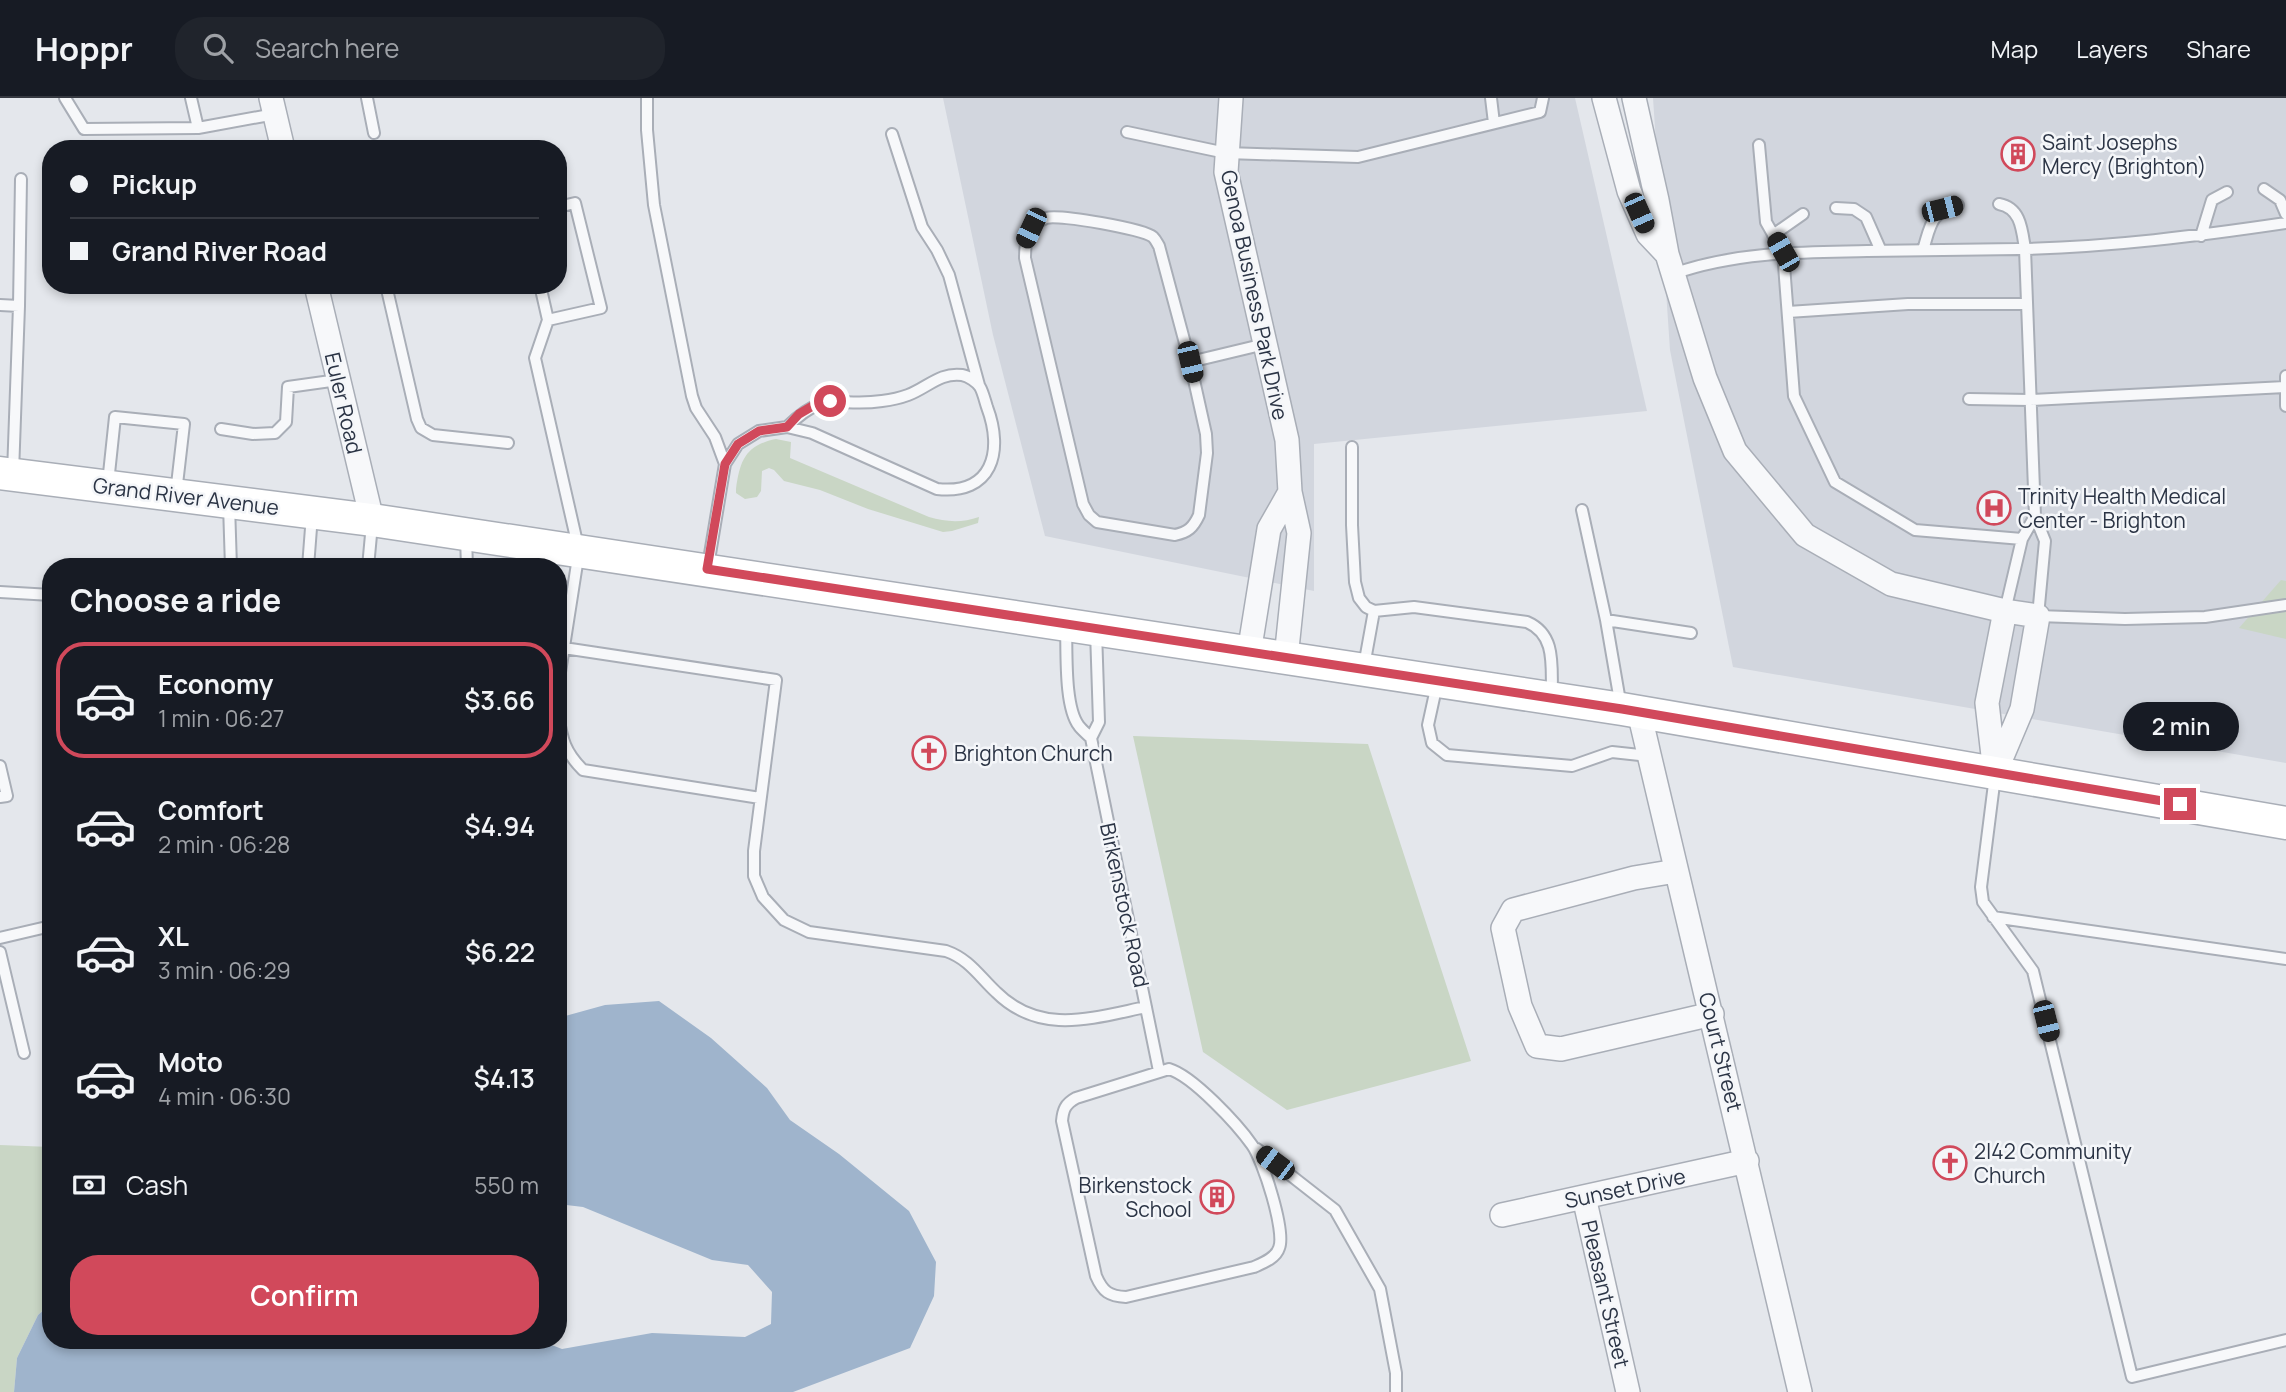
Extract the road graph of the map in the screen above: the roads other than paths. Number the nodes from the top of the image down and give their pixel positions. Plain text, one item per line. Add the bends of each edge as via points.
1 (65, 98) edge
2 (191, 98) edge
3 (367, 98) edge
4 (646, 98) edge
5 (1231, 98) edge
6 (1491, 98) edge
7 (1543, 98) edge
8 (1604, 98) edge
9 (1634, 98) edge
10 (273, 106) edge
11 (1494, 123) junction
12 (198, 128) junction
13 (1127, 132) dead end
14 (374, 133) dead end
15 (892, 134) dead end
16 (281, 140) edge
17 (1759, 145) dead end
18 (1227, 153) junction
19 (21, 179) dead end
20 (2264, 189) dead end
21 (2227, 192) dead end
22 (1999, 204) dead end
23 (567, 205) edge
24 (1958, 205) dead end
25 (1836, 208) dead end
26 (1803, 214) dead end
27 (2286, 214) edge
28 (2286, 223) edge
29 (1773, 235) junction
30 (2201, 236) junction
31 (2025, 249) junction
32 (1923, 250) junction
33 (1881, 251) junction
34 (1783, 252) junction
35 (1670, 264) junction
36 (318, 294) edge
37 (388, 294) edge
38 (542, 294) edge
39 (2026, 304) junction
40 (0, 305) edge
41 (19, 306) junction
42 (1788, 312) junction
43 (548, 320) junction
44 (1265, 344) junction
45 (1190, 362) junction
46 (2286, 376) edge
47 (338, 380) junction
48 (979, 385) junction
49 (2285, 387) edge
50 (1969, 399) dead end
51 (2030, 400) junction
52 (2286, 405) edge
53 (787, 427) junction
54 (221, 429) dead end
55 (508, 443) dead end
56 (1352, 447) dead end
57 (725, 464) junction
58 (6, 474) edge
59 (108, 486) junction
60 (1290, 492) junction
61 (176, 495) junction
62 (229, 502) junction
63 (1582, 510) dead end
64 (313, 513) junction
65 (2035, 516) junction
66 (372, 520) junction
67 (466, 535) junction
68 (2022, 539) junction
69 (579, 551) junction
70 (229, 558) edge
71 (309, 558) edge
72 (369, 558) edge
73 (467, 558) edge
74 (707, 569) junction
75 (0, 592) edge
76 (42, 594) edge
77 (2286, 605) edge
78 (1374, 611) junction
79 (2005, 611) junction
80 (2038, 616) junction
81 (1606, 620) junction
82 (1081, 626) junction
83 (567, 629) edge
84 (1691, 633) dead end
85 (567, 648) edge
86 (1250, 653) junction
87 (1286, 658) junction
88 (1364, 670) junction
89 (1437, 681) junction
90 (1552, 699) junction
91 (1631, 711) junction
92 (1091, 738) junction
93 (567, 751) edge
94 (1650, 757) junction
95 (0, 766) edge
96 (1995, 773) junction
97 (0, 797) edge
98 (760, 798) junction
99 (2286, 823) edge
100 (1676, 871) junction
101 (1993, 917) junction
102 (42, 928) edge
103 (0, 938) edge
104 (0, 952) edge
105 (2286, 959) edge
106 (1146, 1007) junction
107 (1712, 1014) junction
108 (24, 1053) dead end
109 (1159, 1071) junction
110 (1254, 1147) junction
111 (1747, 1161) junction
112 (1584, 1197) junction
113 (1503, 1215) dead end
114 (2286, 1340) edge
115 (1396, 1392) edge
116 (1628, 1392) edge
117 (1800, 1392) edge

1 - 12 lane via 84,129
2 - 12 lane
3 - 14 lane
4 - 57 lane via 654,205 692,396
5 - 18 street, Genoa Business Park Drive
6 - 11 lane
7 - 11 lane via 1540,112
8 - 35 street via 1629,191 1648,234
9 - 35 street
10 - 12 lane
10 - 16 street
11 - 18 lane via 1358,157
13 - 18 lane
15 - 48 lane via 922,227 948,275
17 - 29 lane via 1766,222
18 - 44 street, Genoa Business Park Drive via 1226,172
19 - 41 lane
20 - 27 lane via 2280,201
21 - 30 lane via 2213,200
22 - 31 lane via 2009,206 2020,219
23 - 43 lane via 575,203 601,308
24 - 32 lane via 1942,209 1934,217
25 - 33 lane via 1854,209 1866,217
26 - 29 lane
28 - 30 lane
29 - 34 lane
30 - 31 lane
31 - 32 lane
31 - 39 lane
32 - 33 lane
33 - 34 lane
34 - 35 lane
34 - 42 lane
35 - 79 street via 1705,378 1735,452 1805,535 1891,583
36 - 47 street, Euler Road
37 - 55 lane via 422,428 433,435
38 - 43 lane
39 - 42 lane via 1908,304
39 - 51 lane
40 - 41 lane
41 - 58 lane
42 - 68 lane via 1794,396 1835,482 1915,530
43 - 69 lane via 535,358
44 - 45 lane
44 - 60 street, Genoa Business Park Drive via 1287,440
45 - 45 lane via 1153,237 1061,216 1045,218 1031,228 1025,258 1083,504 1097,522 1175,535 1195,524 1207,453
46 - 49 lane
47 - 54 lane via 288,387 286,422 275,433
47 - 66 street, Euler Road
48 - 53 lane via 965,376 948,375 908,395 880,402 816,404
48 - 53 lane via 992,420 995,453 976,484 956,491 937,489 812,433
49 - 51 lane
49 - 52 lane
50 - 51 lane
51 - 65 lane
53 - 57 lane via 759,431 738,444
56 - 78 lane via 1355,582 1359,598
57 - 74 lane
58 - 59 main road, Grand River Avenue
59 - 61 main road, Grand River Avenue
59 - 61 lane via 115,417 184,424
60 - 86 street via 1269,529
60 - 87 street, Genoa Business Park Drive via 1299,533
61 - 62 main road, Grand River Avenue
62 - 64 main road, Grand River Avenue
62 - 70 lane
63 - 81 lane
64 - 66 main road, Grand River Avenue
64 - 71 lane
65 - 68 lane
65 - 80 lane via 2045,541
66 - 67 main road, Grand River Avenue
66 - 72 lane
67 - 69 main road, Grand River Avenue
67 - 73 lane
68 - 79 lane
69 - 74 main road, Grand River Avenue
69 - 83 lane
74 - 82 main road, Grand River Avenue
75 - 76 lane
77 - 80 lane via 2205,617
78 - 88 lane
78 - 90 lane via 1414,607 1538,627 1550,649
79 - 80 street
79 - 96 street via 1987,702
80 - 96 street via 2022,709
81 - 84 lane
81 - 91 lane
82 - 86 main road, Grand River Avenue
82 - 92 lane, Birkenstock Road via 1099,722
82 - 92 lane, Birkenstock Road via 1067,678 1078,725
85 - 98 lane via 776,680
86 - 87 main road, Grand River Avenue
87 - 88 main road, Grand River Avenue
88 - 89 main road, Grand River Avenue
89 - 90 main road, Grand River Avenue
89 - 94 lane via 1428,725 1432,743 1447,755 1572,766 1612,752
90 - 91 main road, Grand River Avenue
91 - 94 street, Court Street
91 - 96 main road, Grand River Avenue
92 - 106 lane, Birkenstock Road
93 - 98 lane via 583,770
94 - 100 street, Court Street
95 - 97 lane via 7,796
96 - 99 main road, Grand River Avenue
96 - 101 lane via 1981,887 1983,902
98 - 106 lane via 754,876 763,897 784,920 809,932 958,955 996,993 1028,1015 1078,1020
100 - 107 street, Court Street
100 - 107 street via 1513,910 1503,928 1520,1006 1538,1046 1560,1049
101 - 105 lane
101 - 114 lane via 2033,971 2132,1377
102 - 103 lane
104 - 108 lane
106 - 109 lane, Birkenstock Road
107 - 111 street, Court Street
109 - 110 lane via 1178,1072
109 - 110 lane via 1076,1098 1063,1111 1102,1289 1111,1296 1126,1297 1269,1260 1279,1250 1281,1234
110 - 115 lane via 1335,1210 1380,1289
111 - 112 street, Sunset Drive
111 - 117 street, Court Street
112 - 113 street, Sunset Drive
112 - 116 street, Pleasant Street

